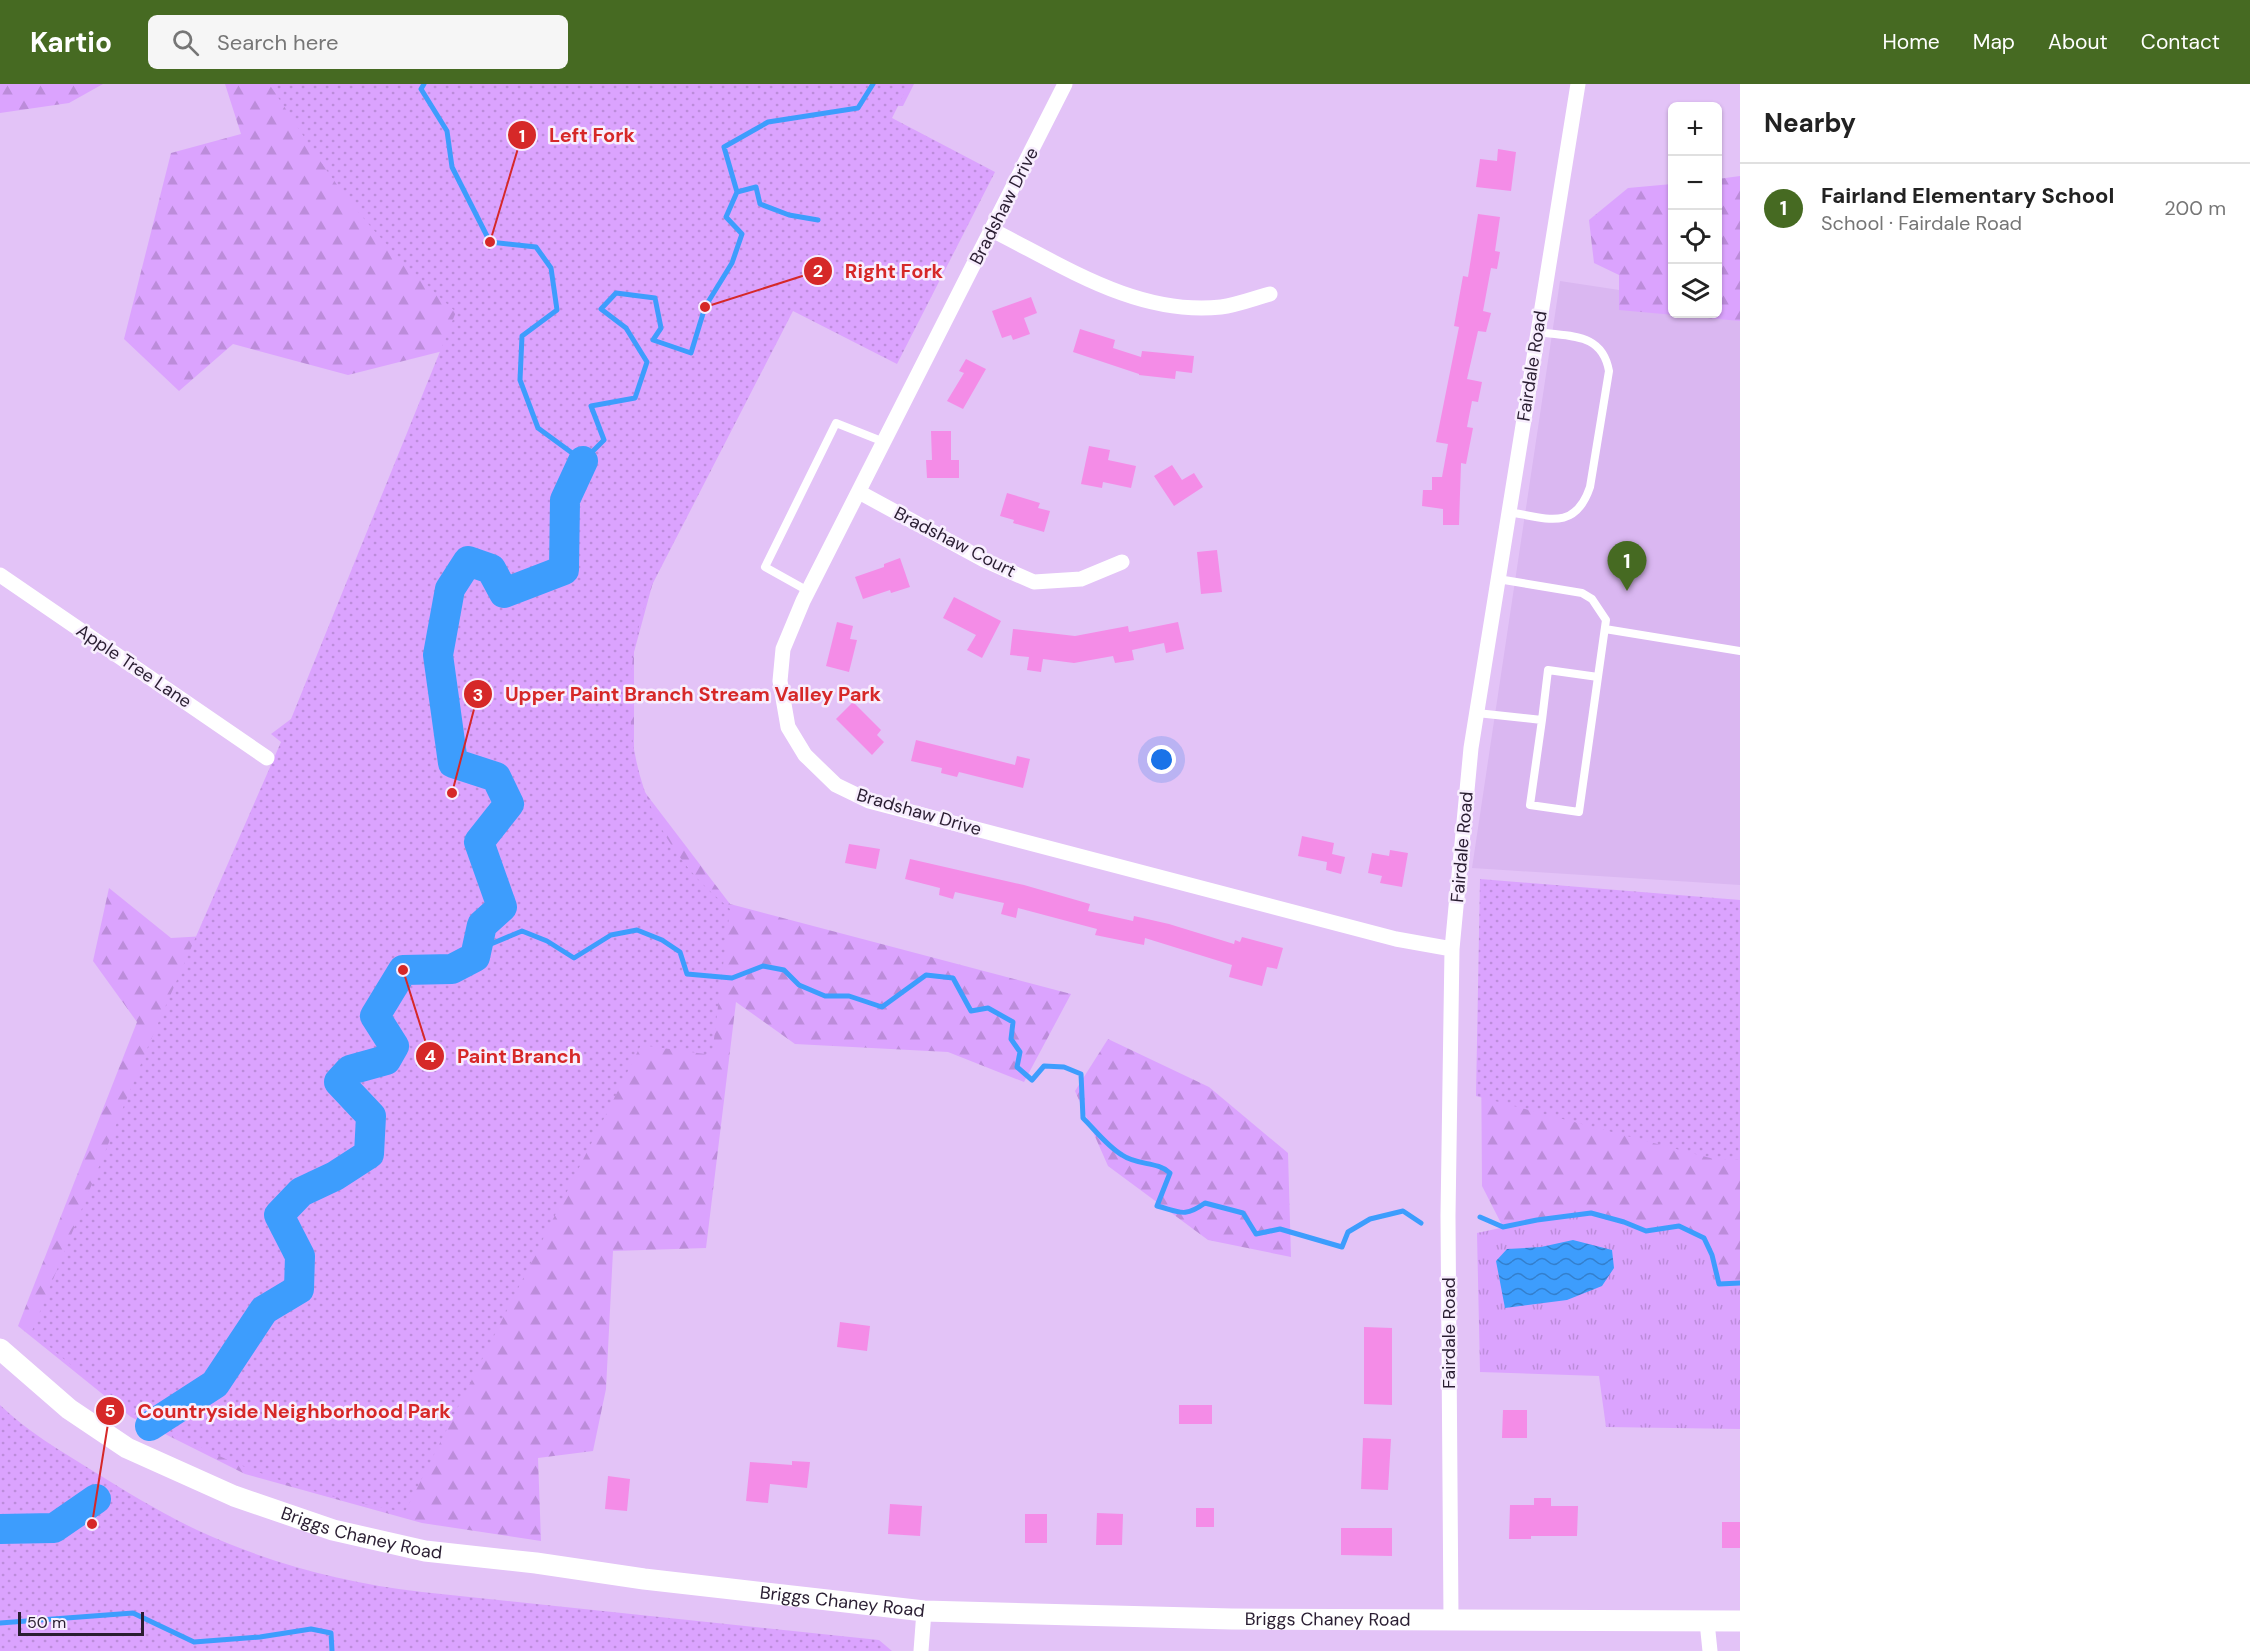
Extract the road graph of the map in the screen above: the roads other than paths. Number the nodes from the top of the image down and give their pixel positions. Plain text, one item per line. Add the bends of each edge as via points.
1 (1065, 84) edge
2 (1578, 84) edge
3 (992, 230) junction
4 (1270, 294) dead end
5 (1538, 332) junction
6 (884, 442) junction
7 (859, 492) junction
8 (1509, 512) junction
9 (1122, 562) dead end
10 (0, 575) edge
11 (1498, 579) junction
12 (808, 591) junction
13 (1605, 629) junction
14 (1740, 651) edge
15 (1598, 677) junction
16 (1477, 713) junction
17 (1542, 720) junction
18 (267, 758) dead end
19 (1452, 949) junction
20 (0, 1349) edge
21 (924, 1611) junction
22 (1451, 1618) junction
23 (1740, 1621) edge
24 (1707, 1622) junction
25 (921, 1651) edge
26 (1710, 1651) edge

1 - 3 street, Bradshaw Drive
2 - 5 street, Fairdale Road
3 - 4 street via 1091,281 1143,301 1174,307 1222,307
3 - 6 street, Bradshaw Drive
5 - 8 street, Fairdale Road
5 - 8 lane via 1591,341 1601,348 1609,371 1590,487 1582,506 1568,518
6 - 7 street, Bradshaw Drive
6 - 12 lane via 836,423 765,567
7 - 9 street, Bradshaw Court via 984,560 1034,582 1081,579
7 - 12 street, Bradshaw Drive
8 - 11 street, Fairdale Road
10 - 18 street, Apple Tree Lane
11 - 13 lane via 1582,593 1592,599 1606,620
11 - 16 street, Fairdale Road
12 - 19 street, Bradshaw Drive via 783,649 780,681 788,727 805,755 836,785 869,801 1396,939
13 - 14 lane
13 - 15 lane
15 - 17 lane via 1548,670
15 - 17 lane via 1579,812 1530,805
16 - 17 lane
16 - 19 street, Fairdale Road
19 - 22 street, Fairdale Road via 1448,1216
20 - 21 main road, Briggs Chaney Road via 69,1409 127,1448 234,1496 333,1530 425,1551
21 - 22 main road, Briggs Chaney Road via 1232,1619
21 - 25 street
22 - 24 main road, Briggs Chaney Road
23 - 24 main road, Briggs Chaney Road
24 - 26 street

